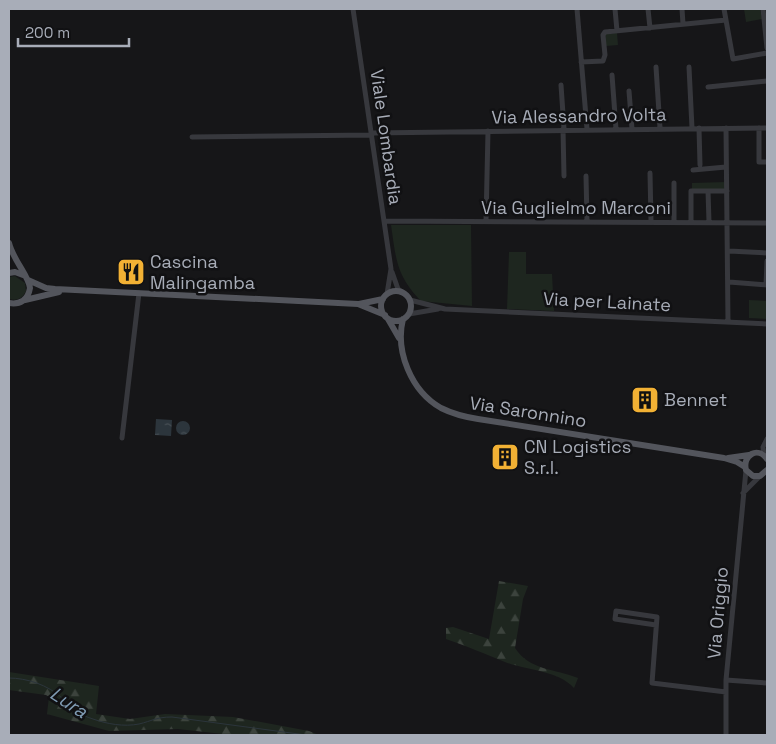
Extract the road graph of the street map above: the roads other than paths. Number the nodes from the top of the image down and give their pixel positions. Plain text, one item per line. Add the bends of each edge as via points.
1 (353, 9) edge
2 (577, 9) edge
3 (615, 9) edge
4 (648, 9) edge
5 (682, 9) edge
6 (724, 9) edge
7 (763, 9) edge
8 (726, 20) junction
9 (684, 24) junction
10 (650, 28) junction
11 (617, 30) junction
12 (767, 48) edge
13 (767, 53) edge
14 (581, 62) junction
15 (656, 67) dead end
16 (689, 67) dead end
17 (612, 75) dead end
18 (767, 81) edge
19 (561, 84) dead end
20 (708, 87) dead end
21 (629, 91) dead end
22 (660, 128) junction
23 (692, 128) junction
24 (698, 128) junction
25 (726, 128) junction
26 (759, 128) junction
27 (767, 128) edge
28 (564, 129) junction
29 (587, 129) junction
30 (616, 129) junction
31 (632, 129) junction
32 (488, 131) junction
33 (372, 134) junction
34 (192, 137) dead end
35 (767, 162) edge
36 (700, 166) dead end
37 (726, 167) junction
38 (692, 170) dead end
39 (650, 173) dead end
40 (564, 176) dead end
41 (586, 176) dead end
42 (674, 183) dead end
43 (708, 191) junction
44 (727, 191) junction
45 (384, 221) junction
46 (486, 221) junction
47 (587, 221) junction
48 (651, 221) junction
49 (674, 222) junction
50 (691, 222) junction
51 (710, 222) junction
52 (728, 223) junction
53 (767, 223) edge
54 (9, 239) edge
55 (729, 251) junction
56 (767, 253) edge
57 (9, 256) edge
58 (767, 261) edge
59 (391, 269) junction
60 (9, 273) edge
61 (26, 278) junction
62 (729, 282) junction
63 (766, 285) edge
64 (70, 290) junction
65 (139, 293) junction
66 (405, 294) junction
67 (385, 296) junction
68 (410, 300) junction
69 (24, 301) junction
70 (9, 303) edge
71 (358, 304) junction
72 (445, 308) junction
73 (409, 314) junction
74 (386, 316) junction
75 (403, 320) junction
76 (728, 322) junction
77 (767, 324) edge
78 (400, 339) junction
79 (122, 438) dead end
80 (767, 440) edge
81 (764, 447) junction
82 (752, 454) junction
83 (766, 457) edge
84 (724, 458) junction
85 (745, 469) junction
86 (767, 470) edge
87 (760, 476) junction
88 (743, 494) junction
89 (656, 625) junction
90 (726, 680) junction
91 (767, 684) edge
92 (726, 692) junction
93 (726, 735) edge

1 - 33 street, Viale Lombardia
2 - 14 street
3 - 11 street
4 - 10 street
5 - 9 street
6 - 8 street
7 - 12 street
8 - 9 street
8 - 13 street via 733,59
9 - 10 street
10 - 11 street
11 - 14 street via 603,32 603,61
14 - 29 street
15 - 22 street
16 - 23 street
17 - 30 street
18 - 20 street
19 - 28 street
21 - 31 street
22 - 23 street, Via Alessandro Volta
22 - 31 street, Via Alessandro Volta
23 - 24 street, Via Alessandro Volta
24 - 25 street, Via Alessandro Volta
24 - 36 street
25 - 26 street, Via Alessandro Volta
25 - 37 street
26 - 27 street, Via Alessandro Volta
26 - 35 street via 760,162
28 - 29 street, Via Alessandro Volta
28 - 32 street, Via Alessandro Volta
28 - 40 street
29 - 30 street, Via Alessandro Volta
30 - 31 street, Via Alessandro Volta
32 - 33 street, Via Alessandro Volta via 378,131
32 - 46 street
33 - 34 street, Via Alessandro Volta
33 - 45 street, Viale Lombardia
37 - 38 street
37 - 44 street
39 - 48 street
41 - 47 street
42 - 49 street
43 - 44 street
43 - 50 street via 691,191
43 - 51 street
44 - 52 street
45 - 46 street, Via Guglielmo Marconi
45 - 59 street, Viale Lombardia
46 - 47 street, Via Guglielmo Marconi
47 - 48 street, Via Guglielmo Marconi
48 - 49 street, Via Guglielmo Marconi
49 - 50 street, Via Guglielmo Marconi
50 - 51 street, Via Guglielmo Marconi
51 - 52 street, Via Guglielmo Marconi
52 - 53 street, Via Guglielmo Marconi
52 - 55 street
54 - 57 main road
54 - 61 main road via 16,262
55 - 56 street
55 - 62 street
58 - 63 street
59 - 66 street, Viale Lombardia via 398,289
59 - 67 street, Viale Lombardia
60 - 61 main road
61 - 64 main road via 46,288
61 - 69 main road via 30,293
62 - 63 street
62 - 76 street
64 - 65 main road
64 - 69 main road
65 - 71 main road
65 - 79 street
66 - 67 main road via 396,291
66 - 68 main road
67 - 71 main road
67 - 74 main road via 381,307
68 - 72 street, Via per Lainate
68 - 73 main road
69 - 70 main road
71 - 74 main road
72 - 73 street, Via per Lainate
72 - 76 street, Via per Lainate
73 - 75 main road
74 - 75 main road via 395,321
74 - 78 main road, Via Saronnino
75 - 78 main road, Via Saronnino
76 - 77 street, Via per Lainate
78 - 84 main road, Via Saronnino via 405,361 419,387 438,406 457,415
80 - 81 street
81 - 82 street
81 - 83 street
82 - 83 main road, Via Saronnino
82 - 84 main road, Via Saronnino
82 - 85 main road
84 - 85 main road, Via Saronnino
85 - 87 main road, Via Saronnino via 753,476
85 - 88 street, Via Origgio
86 - 87 main road
87 - 88 street
88 - 90 street, Via Origgio
89 - 89 street via 657,617 616,611 615,619
89 - 92 street via 652,684
90 - 91 street
90 - 92 street, Via Origgio
92 - 93 street, Via Origgio

